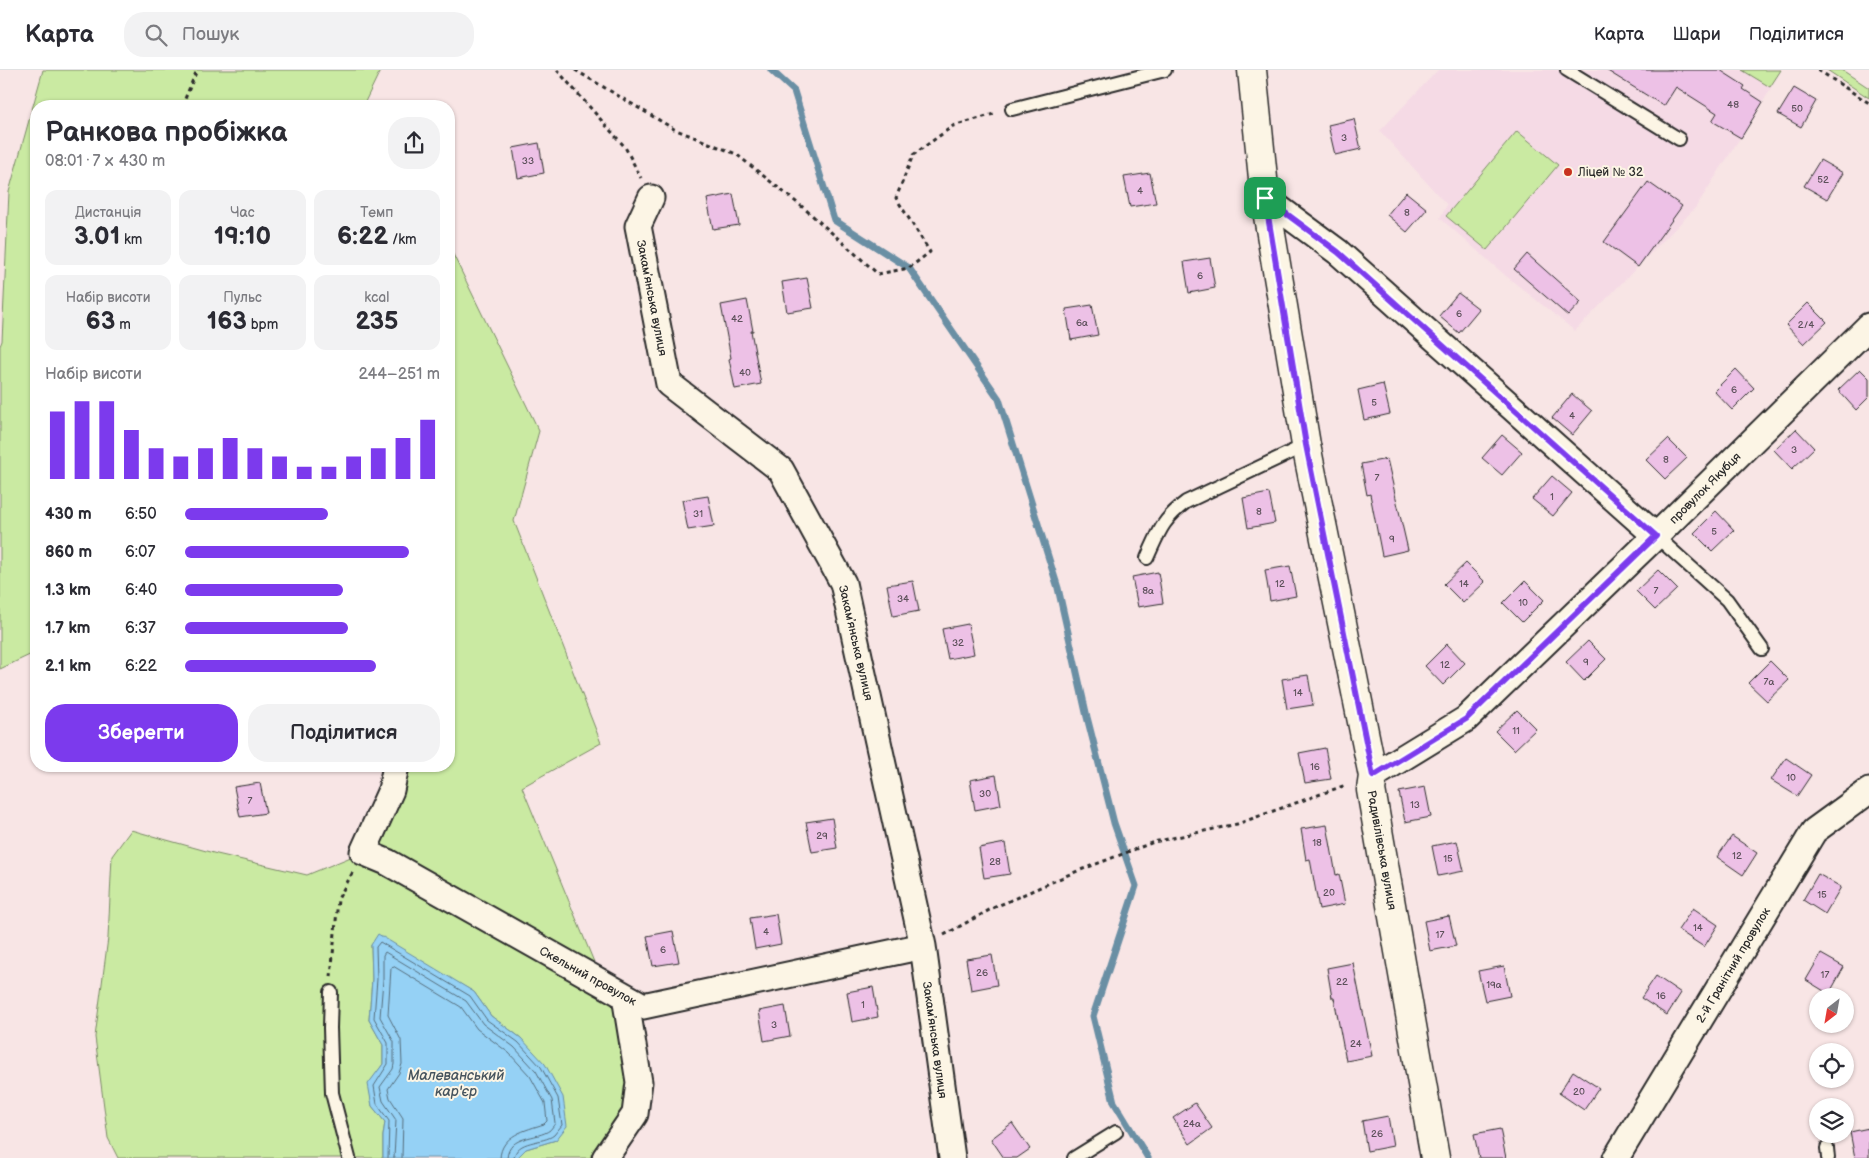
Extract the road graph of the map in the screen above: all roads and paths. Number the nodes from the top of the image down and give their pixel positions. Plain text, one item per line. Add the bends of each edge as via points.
1 (197, 70) edge
2 (557, 70) edge
3 (575, 70) edge
4 (1165, 70) edge
5 (1252, 70) edge
6 (1567, 70) edge
7 (1818, 70) edge
8 (184, 100) edge
9 (1869, 103) edge
10 (1012, 109) joint
11 (1679, 139) dead end
12 (651, 198) joint
13 (1265, 198) junction
14 (1869, 326) edge
15 (1306, 445) junction
16 (1656, 536) junction
17 (1147, 558) dead end
18 (1762, 649) dead end
19 (395, 772) edge
20 (1373, 776) junction
21 (1869, 791) edge
22 (363, 852) junction
23 (923, 946) junction
24 (331, 992) joint
25 (625, 996) junction
26 (1116, 1132) dead end
27 (349, 1158) edge
28 (605, 1158) edge
29 (952, 1158) edge
30 (1074, 1158) edge
31 (1435, 1158) edge
32 (1616, 1158) edge

1 - 8 path
2 - 12 path via 625,147
3 - 10 path via 674,129 736,154 805,209 878,274 909,268 930,252 896,198 913,154 953,126
4 - 10 lane
5 - 13 street, Радивілівська вулиця
6 - 11 lane
7 - 9 path
12 - 23 street, Закамʼянська вулиця via 638,226 669,384 782,470 843,583
13 - 15 street, Радивілівська вулиця
13 - 16 street via 1338,252
14 - 16 street, провулок Якубця
15 - 17 lane via 1186,502 1163,523
15 - 20 street, Радивілівська вулиця
16 - 18 lane via 1727,600
16 - 20 street, провулок Якубця via 1466,719
19 - 22 street via 391,790
20 - 23 path via 1237,824 1147,844 993,908
20 - 31 street, Радивілівська вулиця via 1371,790
21 - 32 street, 2-й Гранітний провулок via 1814,831
22 - 24 path via 338,899
22 - 25 street, Скельний провулок via 387,862
23 - 25 street, Скельний провулок via 643,1006
23 - 29 street, Закамʼянська вулиця
24 - 27 lane via 332,1093
25 - 28 street via 639,1082 635,1114
26 - 30 lane

